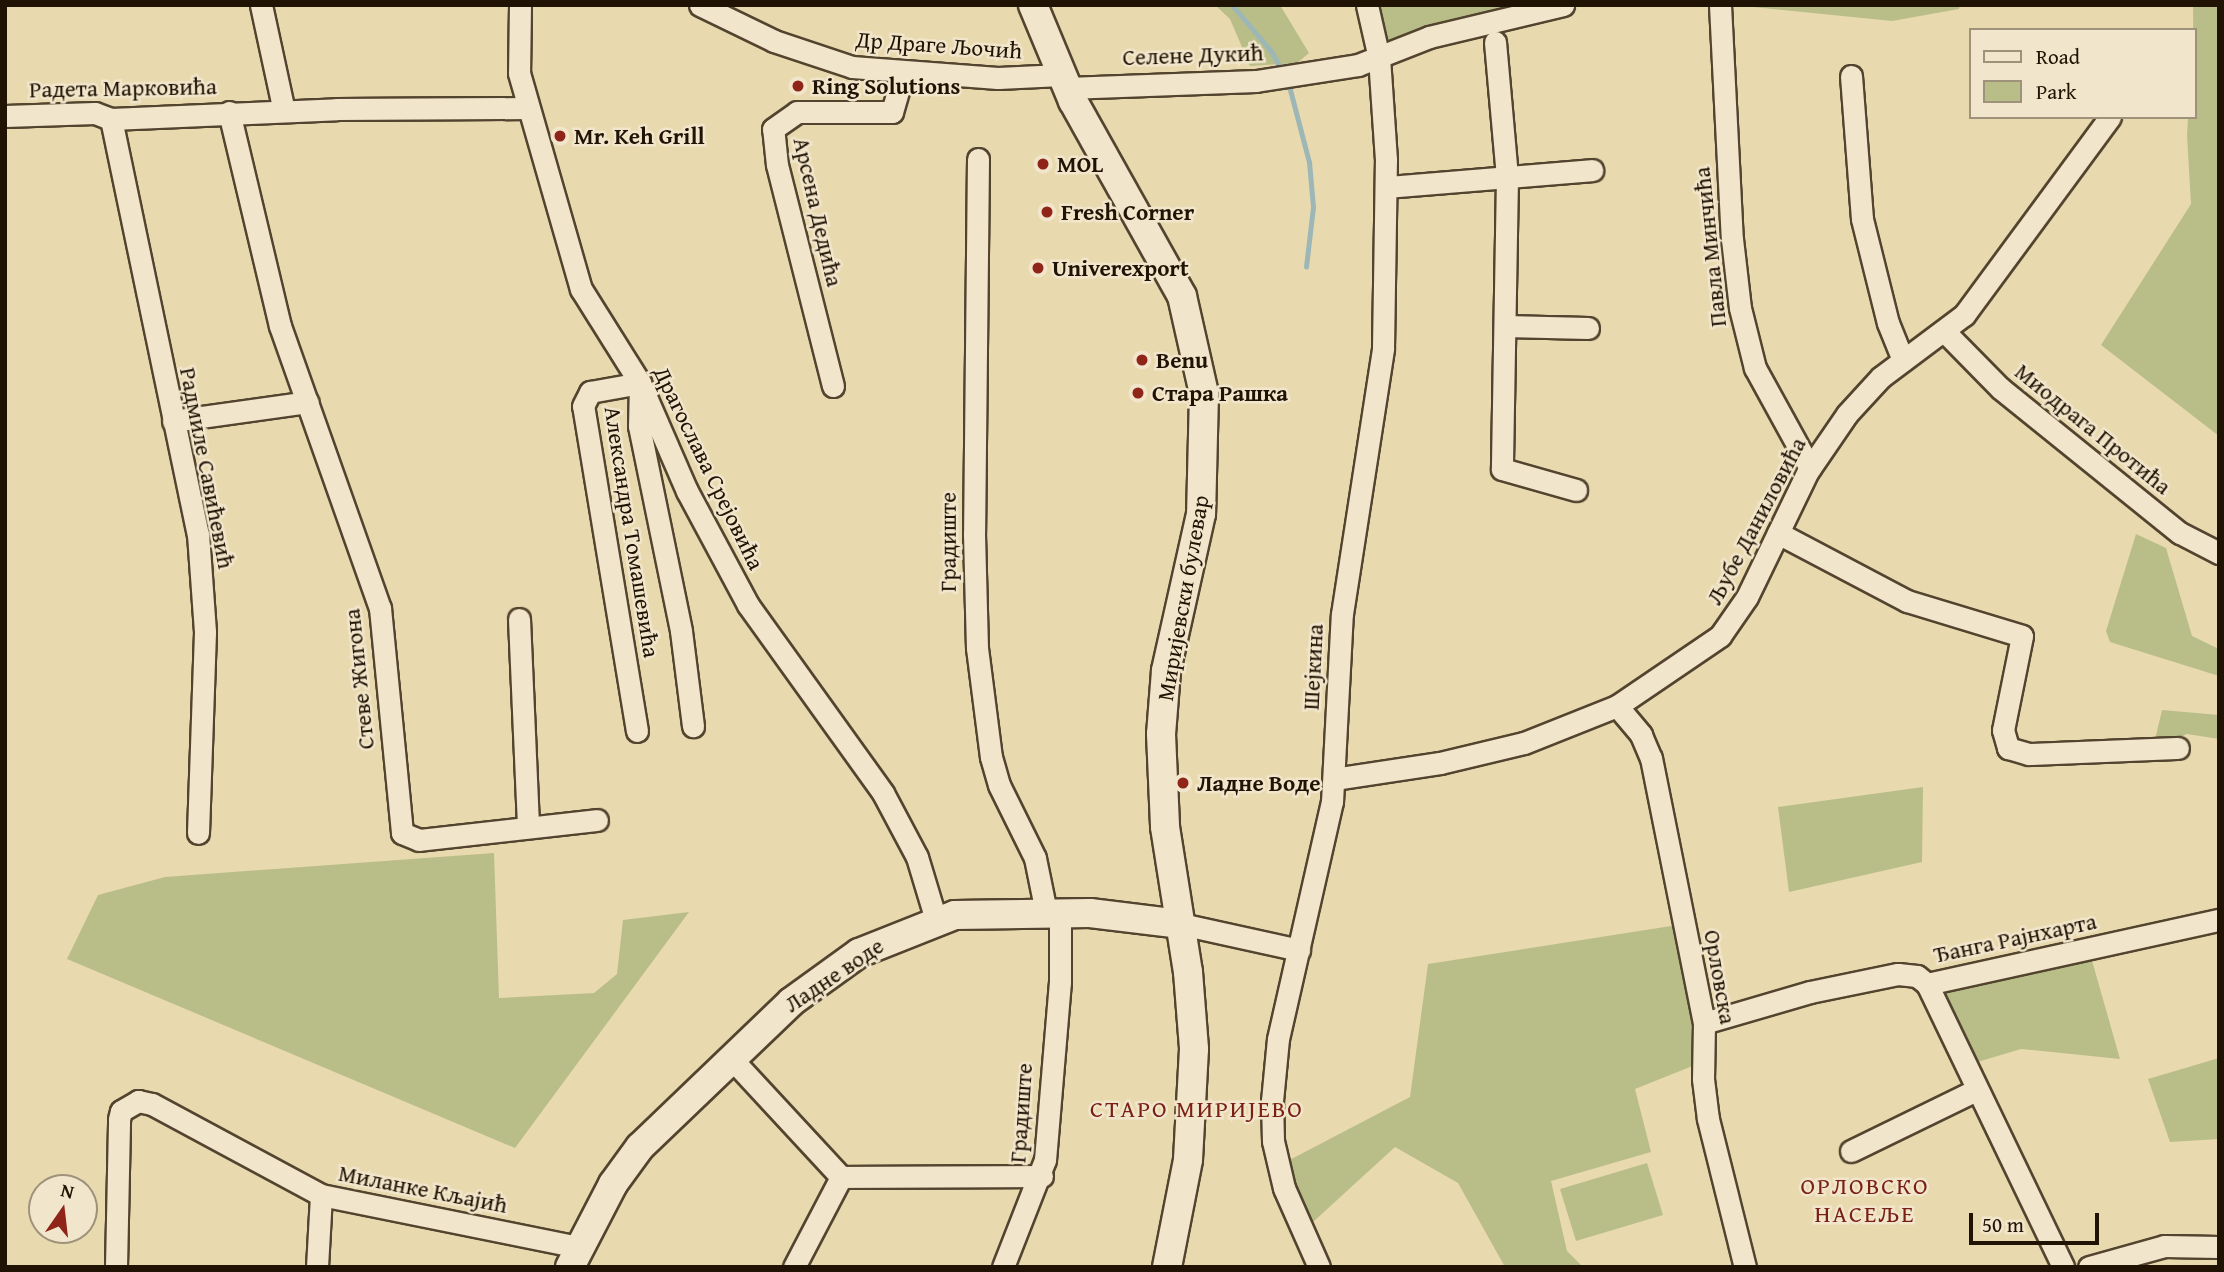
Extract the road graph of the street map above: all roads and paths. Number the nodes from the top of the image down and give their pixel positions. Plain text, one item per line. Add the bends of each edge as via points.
1 (261, 5) edge
2 (520, 5) edge
3 (700, 5) edge
4 (1033, 5) edge
5 (1367, 5) edge
6 (1563, 5) edge
7 (1720, 5) edge
8 (1495, 42) dead end
9 (1379, 58) junction
10 (903, 74) junction
11 (1851, 76) dead end
12 (1064, 82) junction
13 (528, 108) junction
14 (285, 111) junction
15 (229, 112) junction
16 (5, 116) edge
17 (111, 119) junction
18 (2109, 119) edge
19 (978, 159) dead end
20 (1592, 170) dead end
21 (1507, 177) junction
22 (1387, 187) junction
23 (1505, 326) junction
24 (1588, 328) dead end
25 (1945, 332) junction
26 (1903, 360) junction
27 (640, 383) junction
28 (833, 386) dead end
29 (308, 402) junction
30 (173, 421) junction
31 (1810, 468) junction
32 (1576, 490) dead end
33 (1778, 533) junction
34 (2219, 553) edge
35 (519, 618) dead end
36 (1617, 706) junction
37 (693, 726) dead end
38 (637, 731) dead end
39 (2178, 748) dead end
40 (1334, 779) junction
41 (597, 821) dead end
42 (528, 827) junction
43 (198, 834) dead end
44 (1053, 912) junction
45 (936, 920) junction
46 (2219, 920) edge
47 (1181, 924) junction
48 (1298, 950) junction
49 (1927, 984) junction
50 (1704, 1023) junction
51 (730, 1057) junction
52 (1976, 1090) junction
53 (1851, 1151) dead end
54 (1042, 1176) junction
55 (841, 1177) junction
56 (321, 1195) junction
57 (2219, 1247) edge
58 (575, 1257) edge
59 (116, 1267) edge
60 (317, 1267) edge
61 (794, 1267) edge
62 (1003, 1267) edge
63 (1167, 1267) edge
64 (1319, 1267) edge
65 (1745, 1267) edge
66 (2063, 1267) edge
67 (2089, 1267) edge

1 - 14 street
2 - 13 street, Драгослава Срејовића via 518,58
3 - 10 street, Др Драге Љочић via 820,58
4 - 12 main road, Миријевски булевар
5 - 9 street, Шејкина
6 - 9 street, Селене Дукић via 1429,37
7 - 31 street, Павла Минчића via 1729,205 1740,308 1755,368
8 - 21 street
9 - 12 street, Селене Дукић via 1270,79
9 - 22 street, Шејкина
10 - 12 street, Др Драге Љочић
10 - 28 street, Арсена Дедића via 892,112 797,112 773,129 777,165
11 - 26 street via 1862,219 1888,323
12 - 47 main road, Миријевски булевар via 1182,296 1204,394 1201,514 1168,660 1161,734 1165,827
13 - 14 street, Радета Марковића
13 - 27 street, Драгослава Срејовића via 577,279
14 - 15 street, Радета Марковића
15 - 17 street, Радета Марковића
15 - 29 street, Стеве Жигона via 265,272
16 - 17 street, Радета Марковића via 94,113
17 - 30 street, Радмиле Савићевић
18 - 25 street, Љубе Даниловића via 2006,263
19 - 44 street, Градиште via 977,648 999,785 1031,848
20 - 21 street
21 - 22 street
21 - 23 street
22 - 40 street, Шејкина via 1383,348 1342,614
23 - 24 street
23 - 32 street via 1502,469
25 - 26 street, Љубе Даниловића
25 - 34 street, Миодрага Протића via 2000,388 2180,533
26 - 31 street, Љубе Даниловића via 1861,396
27 - 37 street via 639,426 681,631
27 - 38 street, Александра Томашевића via 590,392 583,406
27 - 45 street, Драгослава Срејовића via 687,491 748,605 883,793 917,857
29 - 30 street
29 - 42 street, Стеве Жигона via 380,608 402,832 419,840
30 - 43 street, Радмиле Савићевић via 203,575
31 - 33 street, Љубе Даниловића
33 - 36 street, Љубе Даниловића via 1730,626
33 - 39 street via 1907,601 2022,636 2003,730 2008,748 2029,754
35 - 42 street
36 - 40 street, Љубе Даниловића via 1480,754
36 - 50 street, Орловска via 1642,735 1651,758
40 - 48 street, Шејкина
41 - 42 street, Стеве Жигона
44 - 45 main road, Ладне воде via 979,913
44 - 47 main road, Ладне воде
44 - 54 street, Градиште via 1060,982
45 - 51 main road, Ладне воде via 859,953 791,1002
46 - 49 street, Ђанга Рајнхарта
47 - 48 street, Ладне воде
47 - 63 main road, Миријевски булевар via 1192,1001 1195,1079 1185,1181
48 - 64 street, Шејкина via 1278,1039 1272,1123 1284,1188
49 - 50 street, Ђанга Рајнхарта via 1917,976 1898,974 1810,992
49 - 52 street
50 - 65 street, Орловска via 1708,1119
51 - 55 street
51 - 58 main road, Ладне воде via 629,1160
52 - 53 street
52 - 66 street via 2034,1199
54 - 55 street
54 - 62 street, Градиште
55 - 61 street
56 - 58 street, Миланке Кљајић
56 - 59 street, Миланке Кљајић via 152,1104 129,1105 119,1119
56 - 60 street
57 - 67 street via 2164,1246

